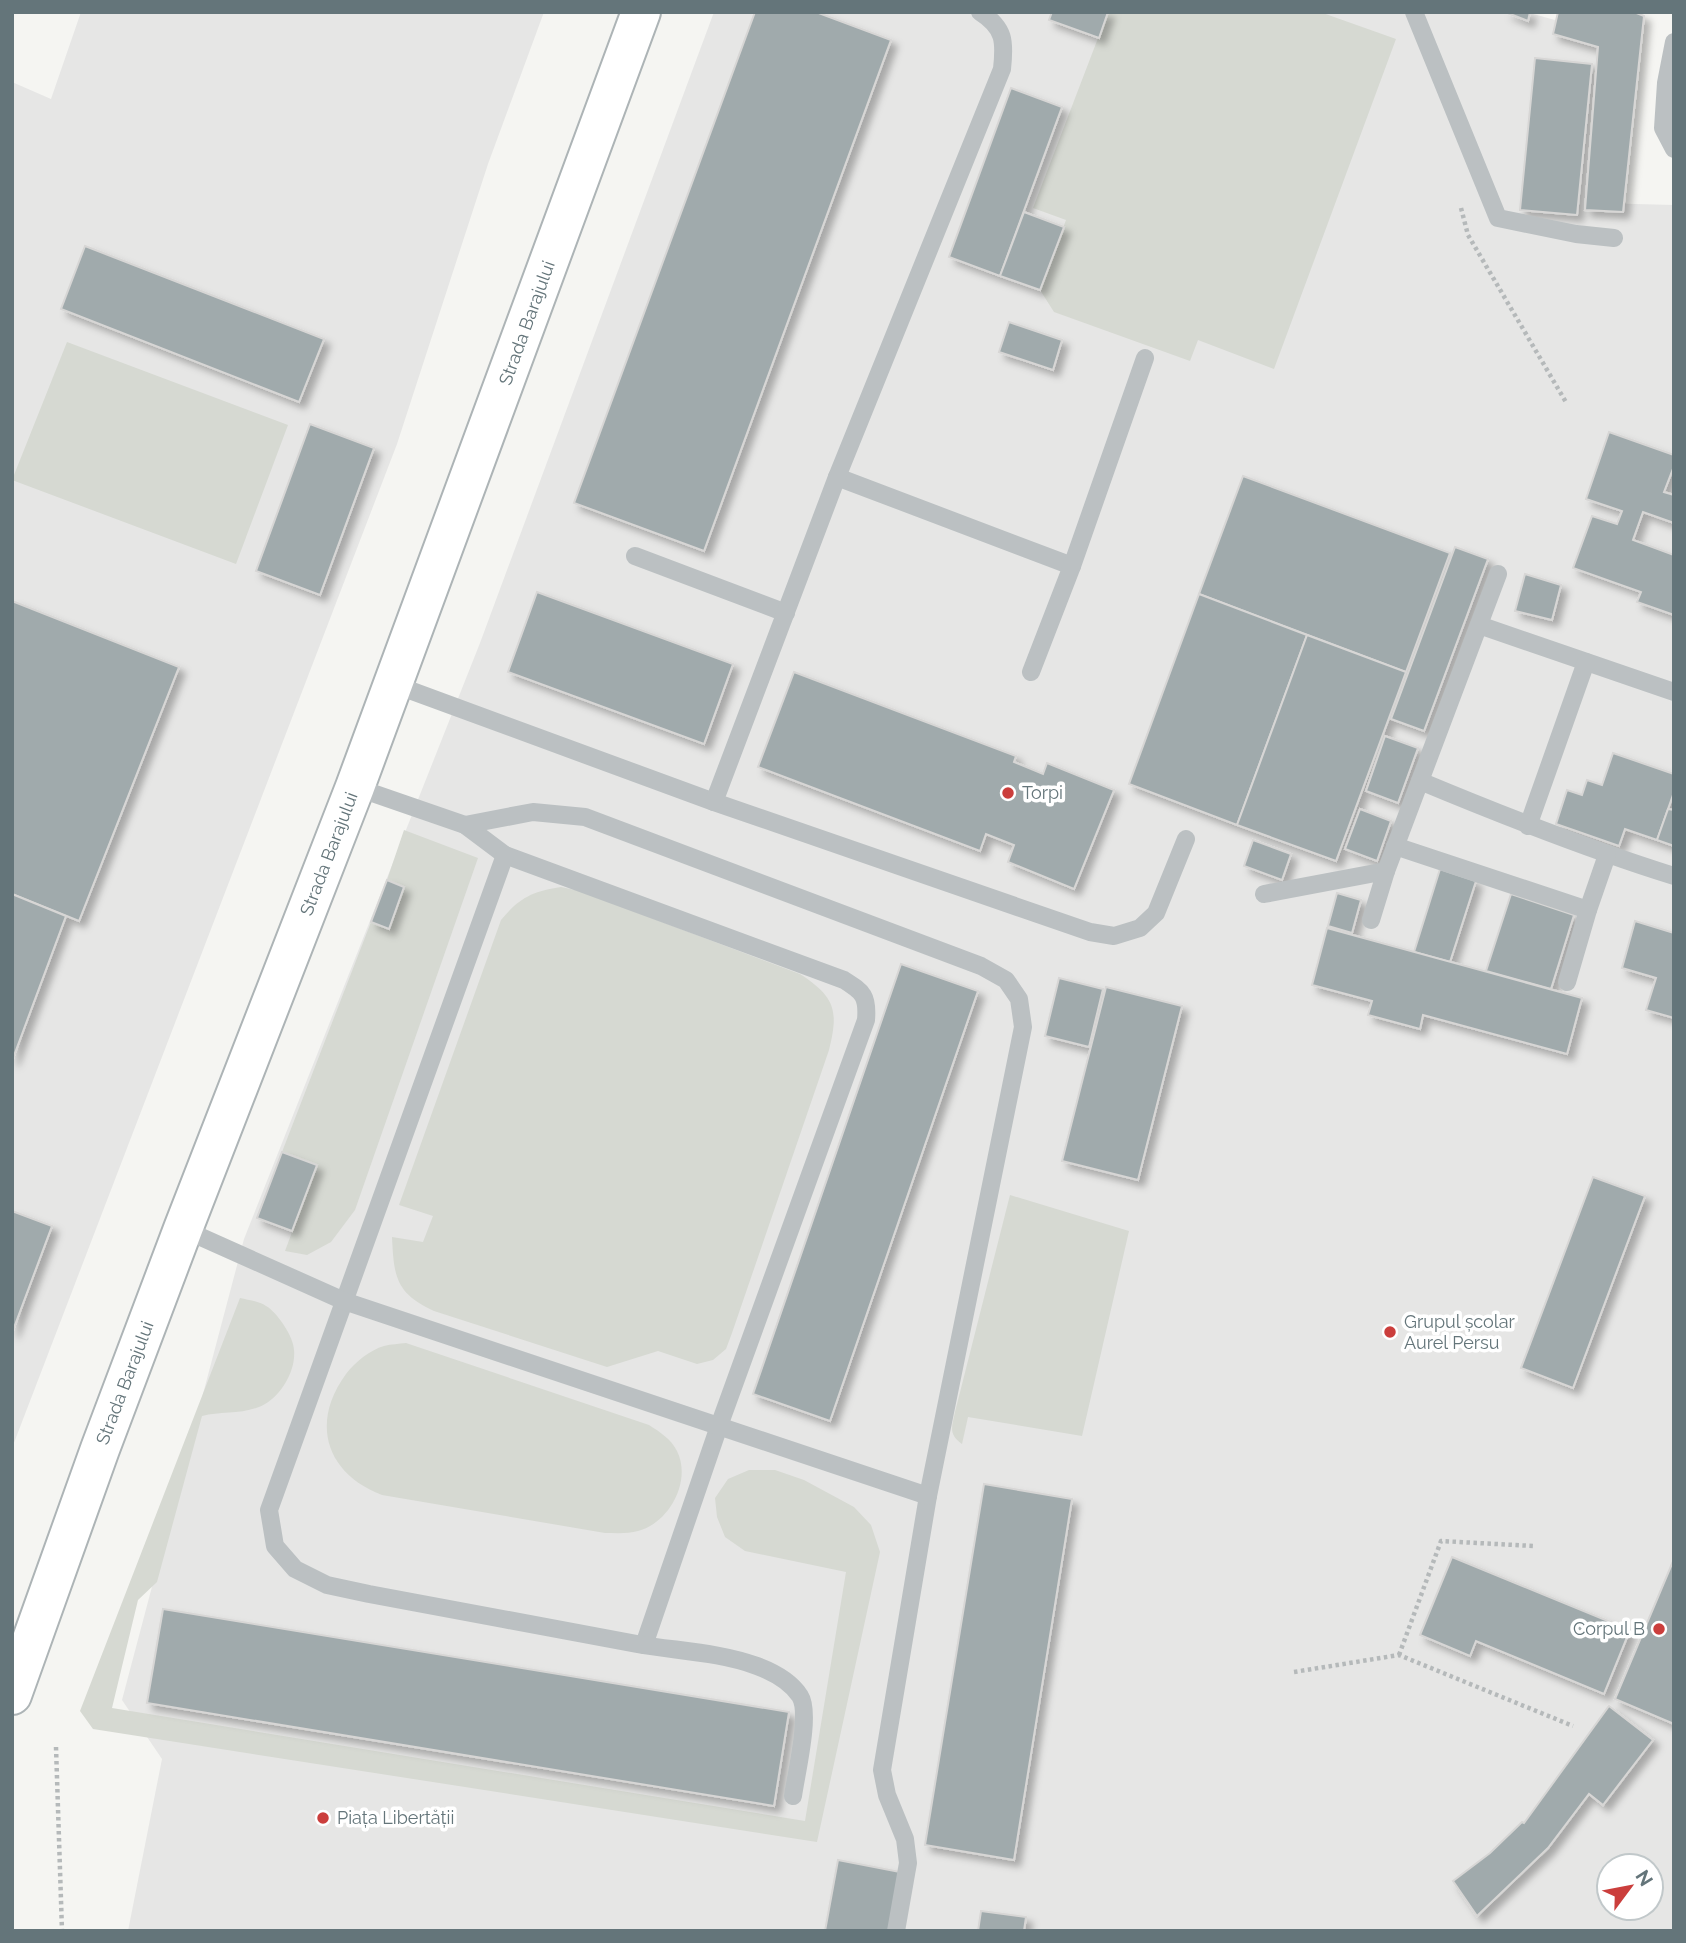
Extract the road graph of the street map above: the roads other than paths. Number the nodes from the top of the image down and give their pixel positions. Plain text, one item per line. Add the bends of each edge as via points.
1 (641, 12) edge
2 (980, 12) edge
3 (1414, 12) edge
4 (1674, 42) edge
5 (1674, 149) edge
6 (1614, 238) dead end
7 (1145, 358) dead end
8 (837, 477) junction
9 (635, 556) dead end
10 (1072, 566) junction
11 (1498, 573) dead end
12 (786, 613) junction
13 (1479, 625) junction
14 (1586, 662) junction
15 (1031, 672) dead end
16 (393, 684) junction
17 (1674, 692) edge
18 (1420, 781) junction
19 (355, 787) junction
20 (715, 802) junction
21 (465, 825) junction
22 (1528, 826) junction
23 (1186, 839) dead end
24 (1395, 846) junction
25 (505, 855) junction
26 (1607, 855) junction
27 (1386, 871) junction
28 (1674, 876) edge
29 (1264, 894) dead end
30 (1588, 910) junction
31 (1371, 920) dead end
32 (1567, 982) dead end
33 (183, 1229) junction
34 (344, 1301) junction
35 (719, 1426) junction
36 (928, 1496) junction
37 (644, 1645) junction
38 (12, 1695) edge
39 (793, 1796) dead end
40 (896, 1931) edge

1 - 16 main road, Strada Barajului
2 - 8 lane via 992,19 1004,42 1002,69
3 - 6 lane via 1498,218
4 - 5 lane via 1663,128
7 - 10 lane
8 - 10 lane
8 - 12 lane
9 - 12 lane
10 - 15 lane
11 - 13 lane
12 - 20 lane
13 - 14 lane
13 - 18 lane
14 - 17 lane
14 - 22 lane
16 - 19 main road, Strada Barajului
16 - 20 lane
18 - 22 lane
18 - 24 lane
19 - 21 lane
19 - 33 main road, Strada Barajului
20 - 23 lane via 1090,932 1114,936 1140,928 1156,914
21 - 25 lane
21 - 36 lane via 533,812 585,817 981,965 1006,979 1019,999 1023,1027
22 - 26 lane
24 - 27 lane
24 - 30 lane
25 - 34 lane
25 - 35 lane via 844,980 859,990 867,1003 866,1020
26 - 28 lane
26 - 30 lane
27 - 29 lane
27 - 31 lane
30 - 32 lane
33 - 34 lane
33 - 38 main road, Strada Barajului
34 - 35 lane
34 - 37 lane via 269,1510 275,1546 295,1569 327,1585 359,1592
35 - 36 lane
35 - 37 lane
36 - 40 lane via 882,1770 905,1839 908,1863
37 - 39 lane via 734,1659 783,1679 797,1691 805,1720

